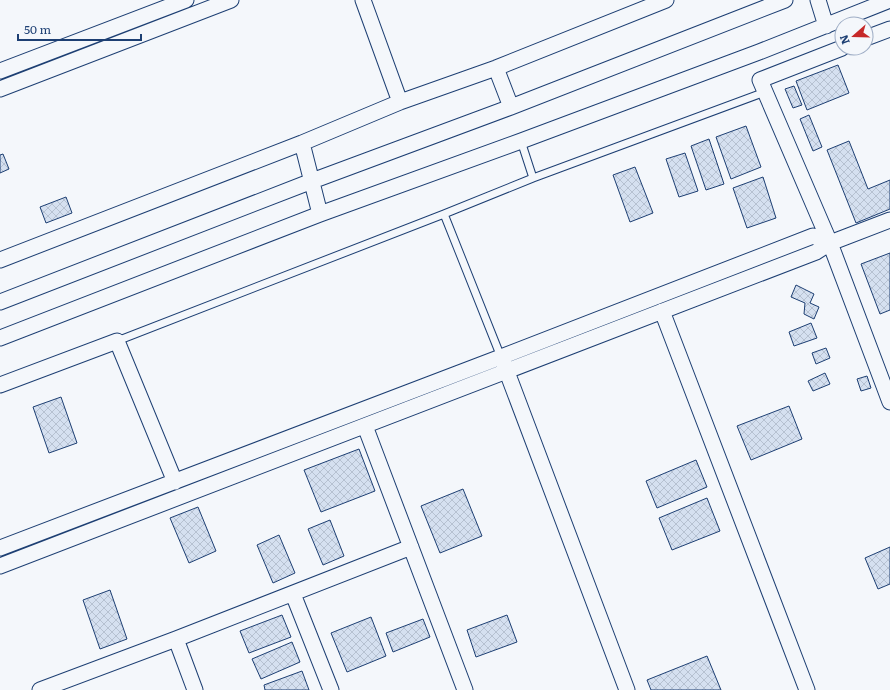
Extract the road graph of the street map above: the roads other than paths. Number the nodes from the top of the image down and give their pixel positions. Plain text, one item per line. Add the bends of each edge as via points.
1 (186, 0) edge
2 (231, 0) edge
3 (363, 0) edge
4 (666, 0) edge
5 (785, 0) edge
6 (818, 0) edge
7 (890, 0) edge
8 (826, 26) junction
9 (890, 29) edge
10 (874, 35) edge
11 (834, 52) edge
12 (496, 68) junction
13 (0, 71) edge
14 (762, 86) junction
15 (0, 89) edge
16 (400, 102) junction
17 (511, 107) junction
18 (521, 142) junction
19 (302, 143) junction
20 (533, 178) junction
21 (312, 181) junction
22 (320, 214) junction
23 (444, 214) junction
24 (890, 220) edge
25 (830, 243) junction
26 (0, 260) edge
27 (0, 302) edge
28 (662, 311) junction
29 (0, 338) edge
30 (118, 341) junction
31 (501, 357) junction
32 (507, 372) junction
33 (0, 385) edge
34 (890, 401) edge
35 (365, 426) junction
36 (175, 482) junction
37 (411, 547) junction
38 (0, 548) edge
39 (0, 566) edge
40 (293, 594) junction
41 (176, 639) junction
42 (40, 690) edge
43 (195, 690) edge
44 (331, 690) edge
45 (465, 690) edge
46 (628, 690) edge
47 (807, 690) edge

1 - 13 street
2 - 15 street
3 - 16 street
4 - 12 street
5 - 17 street
6 - 8 street
7 - 8 street
8 - 18 street
9 - 10 street
11 - 14 street
12 - 16 street
12 - 17 street
14 - 20 lane
14 - 25 street
16 - 19 street
17 - 21 street
18 - 20 lane
18 - 22 street
19 - 21 street
19 - 26 street
20 - 23 lane
21 - 22 street
21 - 27 street
22 - 29 street
23 - 30 lane
23 - 31 lane
24 - 25 street
25 - 28 street via 816,252
25 - 31 street via 812,236
25 - 34 street
28 - 32 street
28 - 47 street
30 - 33 street
30 - 36 street
31 - 32 street
31 - 36 street
32 - 35 street
32 - 46 street
35 - 37 street
35 - 39 street
36 - 38 street
37 - 40 street
37 - 45 street
40 - 41 street
40 - 44 street
41 - 42 street
41 - 43 street

